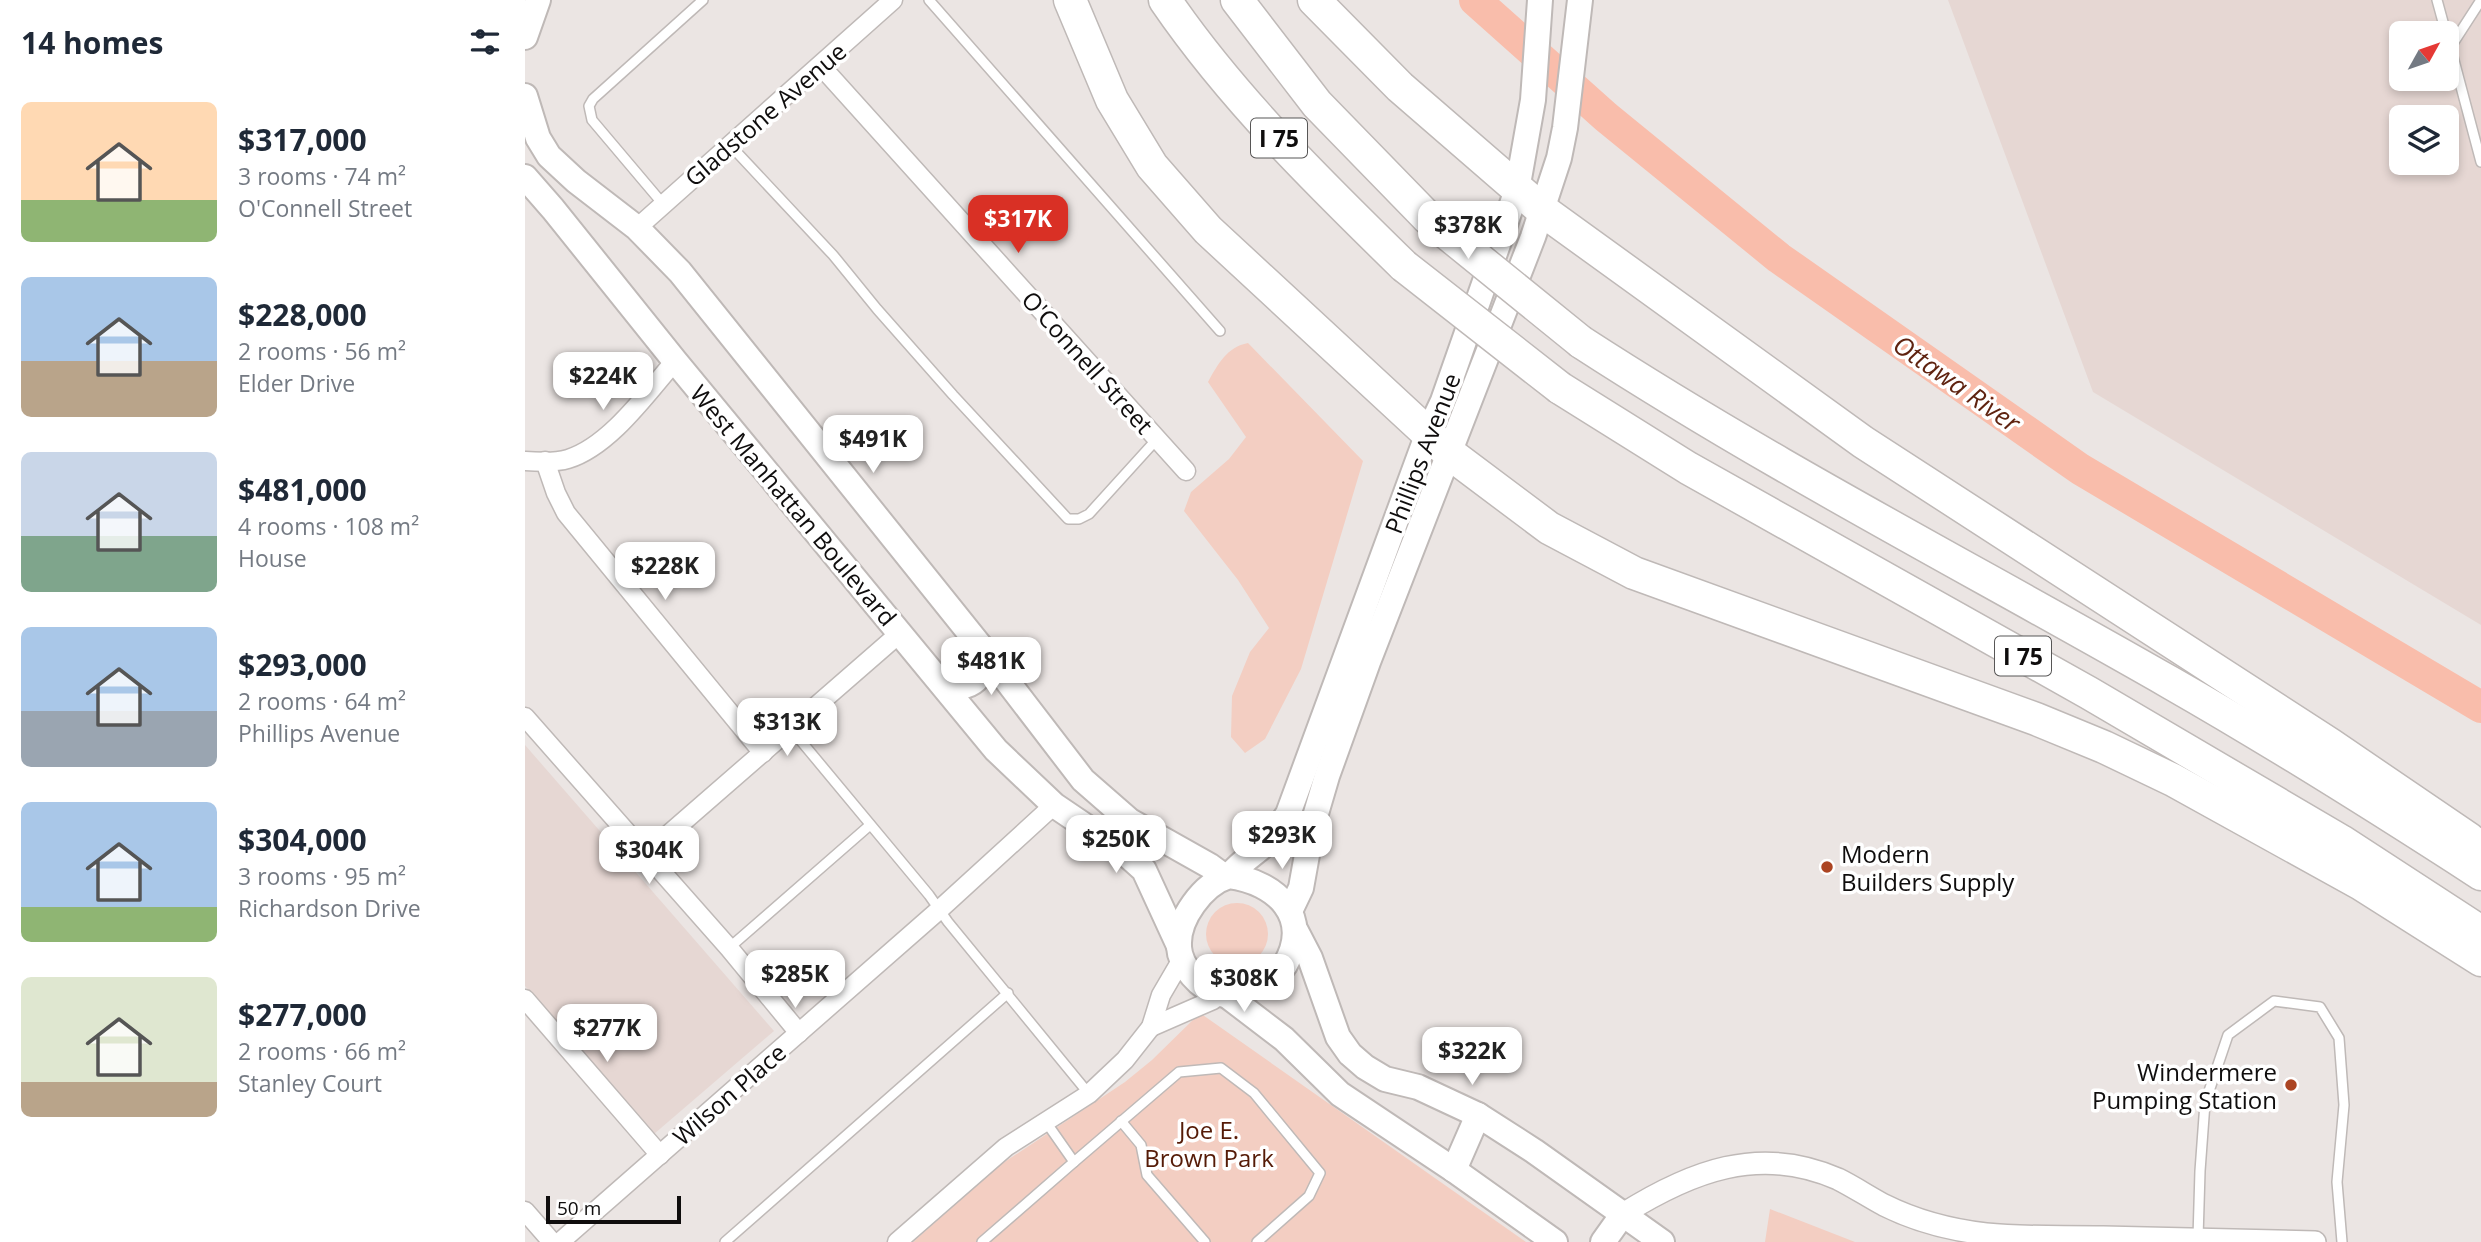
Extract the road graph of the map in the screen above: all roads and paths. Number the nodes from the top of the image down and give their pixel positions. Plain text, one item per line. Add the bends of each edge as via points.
1 (538, 0) edge
2 (703, 0) edge
3 (893, 0) edge
4 (929, 0) edge
5 (1070, 0) edge
6 (1165, 0) edge
7 (1237, 0) edge
8 (1314, 0) edge
9 (1540, 0) edge
10 (2437, 0) edge
11 (2481, 1) edge
12 (1579, 10) edge
13 (2443, 21) edge
14 (2459, 34) edge
15 (525, 37) edge
16 (821, 65) junction
17 (2459, 81) edge
18 (525, 96) edge
19 (730, 145) junction
20 (2481, 162) edge
21 (525, 177) edge
22 (1517, 190) junction
23 (663, 204) junction
24 (1537, 224) junction
25 (637, 228) junction
26 (1220, 331) dead end
27 (675, 361) junction
28 (1157, 439) junction
29 (1439, 443) junction
30 (525, 461) edge
31 (545, 461) junction
32 (1186, 471) dead end
33 (900, 633) junction
34 (981, 647) junction
35 (942, 683) junction
36 (525, 717) edge
37 (791, 729) junction
38 (763, 753) junction
39 (1054, 805) junction
40 (870, 825) junction
41 (2481, 851) edge
42 (646, 853) junction
43 (2481, 874) edge
44 (1227, 876) junction
45 (939, 910) junction
46 (1293, 921) junction
47 (2481, 932) edge
48 (729, 948) junction
49 (1180, 952) junction
50 (2481, 960) edge
51 (1008, 993) junction
52 (1222, 994) junction
53 (525, 999) edge
54 (1151, 1027) junction
55 (799, 1033) junction
56 (1089, 1094) junction
57 (1478, 1115) junction
58 (1121, 1121) junction
59 (1046, 1122) junction
60 (660, 1155) junction
61 (1073, 1162) junction
62 (1454, 1170) junction
63 (525, 1211) edge
64 (1623, 1214) junction
65 (2198, 1240) junction
66 (552, 1242) edge
67 (560, 1242) edge
68 (725, 1242) edge
69 (897, 1242) edge
70 (982, 1242) edge
71 (1205, 1242) edge
72 (1257, 1242) edge
73 (1555, 1242) edge
74 (1603, 1242) edge
75 (1662, 1242) edge
76 (2315, 1242) edge
77 (2342, 1242) edge

1 - 15 main road
2 - 23 lane via 589,106 592,120
3 - 16 street, Gladstone Avenue
4 - 26 lane
5 - 29 highway via 1112,100 1152,166 1208,230
6 - 47 highway, I 75, bridge via 1249,107 1335,199 1404,266 1560,388 1688,468 2330,834
7 - 43 highway, I 75, bridge via 1317,104 1427,218 1581,342 1689,411 2173,684
8 - 22 highway via 1400,87
9 - 22 main road, Phillips Avenue via 1537,70
10 - 13 lane
11 - 14 lane
12 - 24 main road via 1566,128
16 - 19 street, Gladstone Avenue
16 - 28 street, O'Connell Street
17 - 20 lane
18 - 25 main road via 538,138 549,156
19 - 23 street, Gladstone Avenue
19 - 28 lane via 1068,519 1089,514
21 - 27 main road, West Manhattan Boulevard
22 - 24 highway
22 - 29 main road, Phillips Avenue via 1443,401
23 - 25 street, Gladstone Avenue
24 - 29 main road
24 - 41 highway via 2331,745
25 - 34 main road via 715,313
27 - 31 street via 625,419 598,442 566,460
27 - 33 main road, West Manhattan Boulevard
28 - 32 street, O'Connell Street
29 - 44 main road, Phillips Avenue via 1288,814 1275,834
29 - 46 main road via 1327,776
29 - 50 highway via 1549,527 1634,573 2104,747 2173,779 2361,884
30 - 31 street
31 - 38 street via 566,513
33 - 35 main road, West Manhattan Boulevard
33 - 37 street
34 - 35 main road via 984,664 976,680 960,687
34 - 44 main road via 1083,780 1130,821
35 - 39 main road, West Manhattan Boulevard via 996,750
36 - 42 street
37 - 38 street
37 - 40 lane
38 - 42 street
39 - 45 street, Wilson Place
39 - 49 main road, West Manhattan Boulevard via 1144,870
40 - 45 lane
40 - 48 lane
42 - 48 street
44 - 46 main road via 1261,884 1276,895
44 - 49 main road via 1190,911 1182,928
45 - 51 lane
45 - 55 street, Wilson Place
46 - 52 main road via 1292,950 1284,967 1271,979
46 - 57 main road via 1338,1037 1350,1054 1385,1079 1418,1087
48 - 55 street
49 - 52 main road via 1198,981
49 - 54 street
51 - 56 lane
51 - 68 lane
52 - 54 street
52 - 62 main road via 1284,1039 1329,1086
53 - 60 street
54 - 56 street
55 - 60 street, Wilson Place
56 - 59 street
57 - 62 main road
57 - 64 main road
58 - 61 lane
58 - 71 lane via 1141,1145 1147,1175
58 - 72 lane via 1179,1072 1221,1068 1254,1093 1320,1173 1309,1196
59 - 61 lane
59 - 69 street via 1006,1147
60 - 67 street, Wilson Place
61 - 70 lane
62 - 73 main road
63 - 66 street
64 - 65 street via 1691,1177 1761,1163 1836,1178 1886,1206 1949,1229
64 - 74 main road
64 - 75 main road
65 - 76 street
65 - 77 lane via 2205,1103 2228,1035 2274,1001 2320,1007 2339,1038 2344,1105 2337,1182

